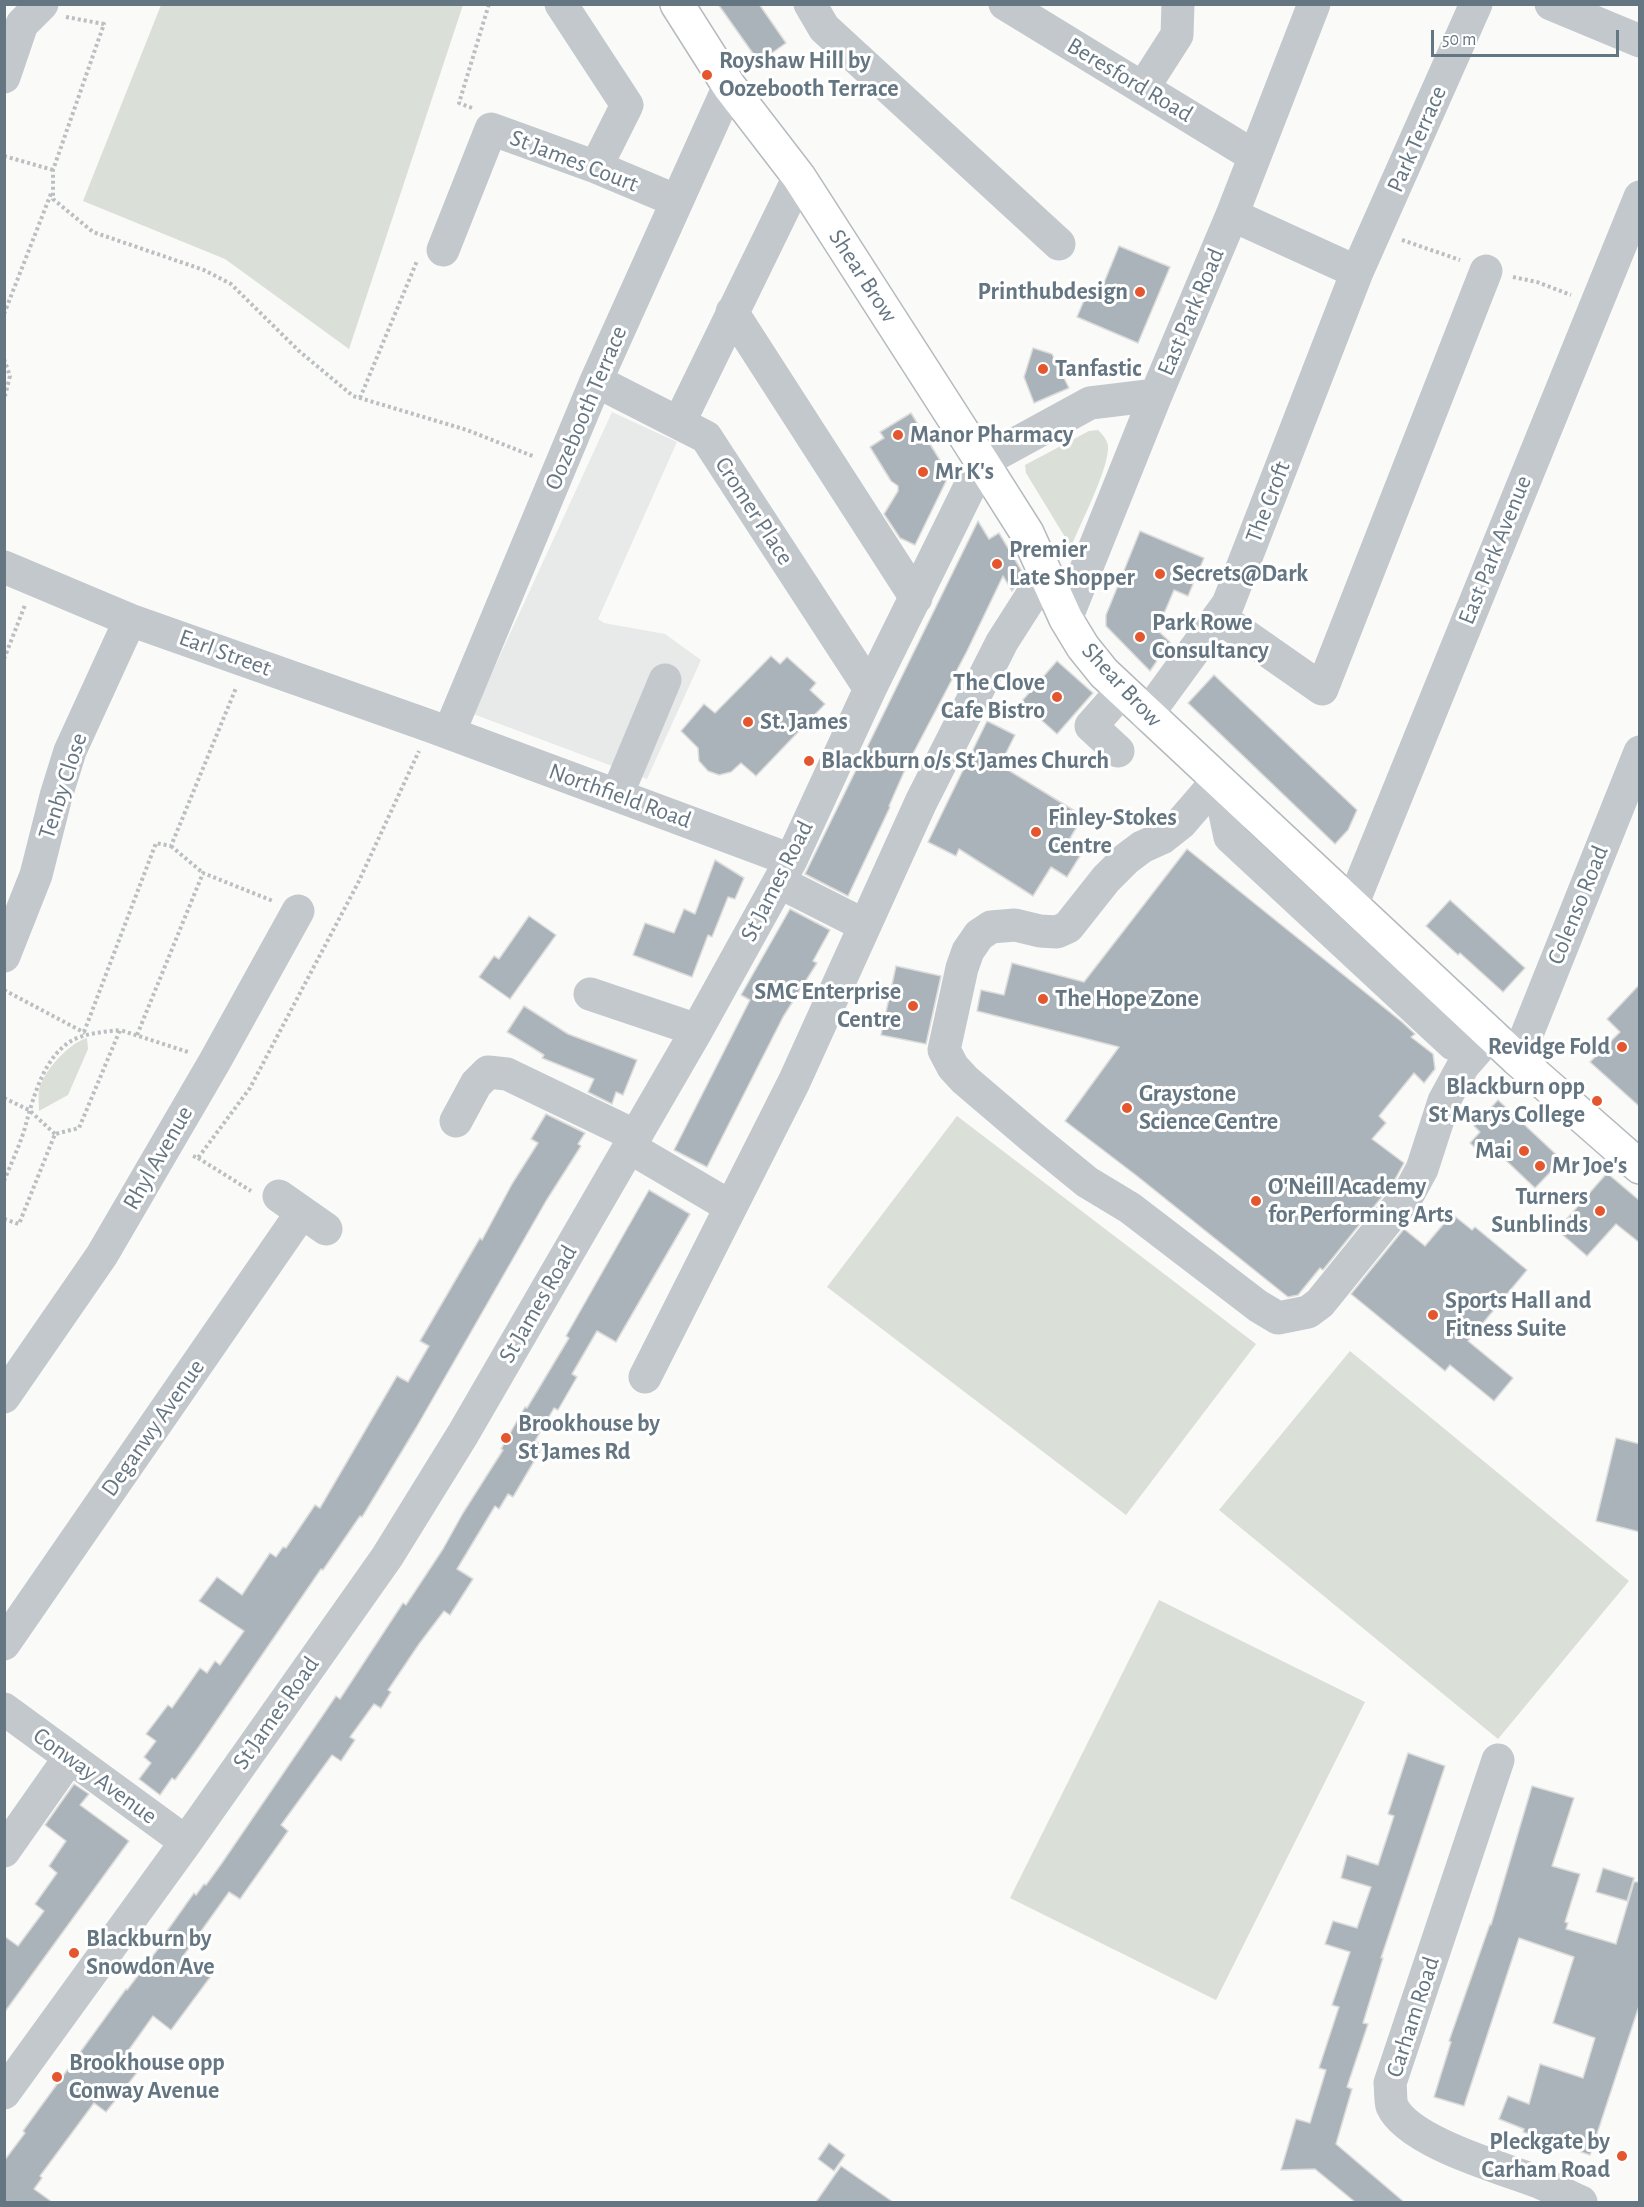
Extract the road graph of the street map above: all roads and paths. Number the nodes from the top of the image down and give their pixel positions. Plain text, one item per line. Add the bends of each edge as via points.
1 (489, 4) edge
2 (561, 4) edge
3 (677, 4) edge
4 (810, 4) edge
5 (1005, 4) edge
6 (1178, 4) edge
7 (1314, 4) edge
8 (1476, 4) edge
9 (1551, 4) edge
10 (39, 7) edge
11 (1640, 41) edge
12 (4, 77) edge
13 (729, 86) junction
14 (1143, 88) junction
15 (491, 129) junction
16 (4, 156) edge
17 (1254, 156) junction
18 (596, 167) junction
19 (53, 170) junction
20 (799, 177) junction
21 (53, 188) junction
22 (1640, 197) edge
23 (677, 201) junction
24 (1232, 215) junction
25 (1059, 243) dead end
26 (443, 250) joint
27 (1486, 271) dead end
28 (1357, 272) junction
29 (732, 312) junction
30 (4, 314) edge
31 (4, 359) edge
32 (596, 381) junction
33 (1156, 395) junction
34 (360, 398) junction
35 (4, 400) edge
36 (679, 423) junction
37 (982, 462) junction
38 (559, 469) junction
39 (4, 567) edge
40 (1046, 573) junction
41 (35, 579) junction
42 (916, 598) junction
43 (1219, 617) junction
44 (1066, 619) junction
45 (130, 620) junction
46 (4, 659) edge
47 (247, 661) junction
48 (666, 680) dead end
49 (870, 689) junction
50 (1122, 691) junction
51 (1147, 715) junction
52 (440, 730) junction
53 (1118, 751) dead end
54 (1640, 752) edge
55 (1218, 780) junction
56 (617, 795) junction
57 (171, 846) junction
58 (785, 871) junction
59 (203, 873) junction
60 (1352, 905) junction
61 (298, 911) joint
62 (864, 925) junction
63 (4, 956) edge
64 (4, 990) edge
65 (590, 994) dead end
66 (120, 1030) junction
67 (697, 1030) junction
68 (86, 1033) junction
69 (1491, 1034) junction
70 (137, 1035) junction
71 (1517, 1059) junction
72 (215, 1061) junction
73 (4, 1098) edge
74 (29, 1110) junction
75 (456, 1120) dead end
76 (55, 1134) junction
77 (168, 1142) junction
78 (632, 1142) junction
79 (198, 1158) junction
80 (1640, 1167) edge
81 (4, 1181) edge
82 (731, 1207) junction
83 (302, 1212) joint
84 (4, 1219) edge
85 (645, 1377) dead end
86 (4, 1397) edge
87 (4, 1644) edge
88 (4, 1709) edge
89 (70, 1757) junction
90 (1498, 1760) dead end
91 (186, 1842) junction
92 (4, 1851) edge
93 (4, 2093) edge
94 (1581, 2202) edge

1 - 15 path via 459,103 481,111
2 - 18 street via 627,105
3 - 13 main road, Shear Brow
4 - 25 street via 824,28
5 - 14 street, Beresford Road
6 - 14 street via 1177,35
7 - 17 street, East Park Road
8 - 28 street, Park Terrace
9 - 11 street
10 - 12 street via 22,24
10 - 19 path via 104,24
13 - 20 main road, Shear Brow
13 - 23 street, Oozebooth Terrace
14 - 17 street, Beresford Road
15 - 18 street, St James Court
15 - 26 street, St James Court
16 - 19 path
17 - 24 street, East Park Road
18 - 23 street, St James Court
19 - 21 path
20 - 29 street
20 - 37 main road, Shear Brow
21 - 30 path
21 - 34 path via 53,199 93,232 204,270 231,284 299,351
22 - 60 street, East Park Avenue
23 - 32 street, Oozebooth Terrace
24 - 28 street
24 - 33 street, East Park Road
26 - 34 path via 424,246
27 - 43 street via 1322,689
28 - 43 street, The Croft via 1228,604
29 - 36 street
29 - 42 street
31 - 35 path via 10,376
32 - 36 street, Cromer Place
32 - 38 street, Oozebooth Terrace
33 - 37 street via 1090,403
33 - 44 street, East Park Road
34 - 38 path via 467,430
36 - 49 street, Cromer Place via 706,437
37 - 40 main road, Shear Brow via 1027,533
37 - 42 street, St James Road
38 - 52 street, Oozebooth Terrace
39 - 41 street, Earl Street
40 - 44 main road, Shear Brow
40 - 62 street via 1002,642
41 - 45 street, Earl Street
41 - 46 path
42 - 49 street, St James Road
43 - 51 street, The Croft
44 - 50 main road, Shear Brow via 1083,647
45 - 47 street, Earl Street
45 - 63 street, Tenby Close via 70,751 36,875
47 - 52 street, Earl Street
47 - 57 path
48 - 56 street
49 - 58 street, St James Road
50 - 51 main road, Shear Brow
50 - 53 street via 1092,726
51 - 55 main road, Shear Brow
52 - 56 street, Northfield Road
52 - 79 path via 250,1088
54 - 71 street, Colenso Road
55 - 60 main road, Shear Brow
55 - 69 street via 1230,837 1453,1044
55 - 69 street via 1181,823 1126,859 1068,927 1057,932 1015,925 991,927 980,935 962,968 944,1050 953,1067 977,1092 1087,1182 1130,1208 1278,1318 1308,1312 1320,1303 1408,1193 1422,1169 1444,1101 1463,1066
56 - 58 street, Northfield Road
57 - 59 path
57 - 68 path via 156,843
58 - 62 street, Northfield Road
58 - 67 street, St James Road
59 - 61 path
59 - 70 path
60 - 69 main road, Shear Brow
61 - 72 street, Rhyl Avenue
62 - 82 street via 794,1082
64 - 68 path
65 - 67 street
66 - 68 path
66 - 70 path
66 - 76 path via 79,1128
67 - 78 street, St James Road
68 - 74 path via 52,1058
69 - 71 main road, Shear Brow
70 - 72 path
71 - 80 main road, Shear Brow
72 - 77 street, Rhyl Avenue
73 - 74 path
74 - 76 path
74 - 81 path
75 - 78 street via 476,1084 488,1072 507,1074
76 - 84 path via 19,1224
77 - 79 path
77 - 86 street, Rhyl Avenue via 102,1255
78 - 82 street
78 - 91 street, St James Road via 387,1557
79 - 83 path via 269,1202
82 - 85 street
83 - 87 street, Deganwy Avenue
88 - 89 street, Conway Avenue
89 - 91 street, Conway Avenue
89 - 92 street
90 - 94 street, Carham Road via 1390,2083 1392,2105 1402,2120 1434,2142
91 - 93 street, St James Road

